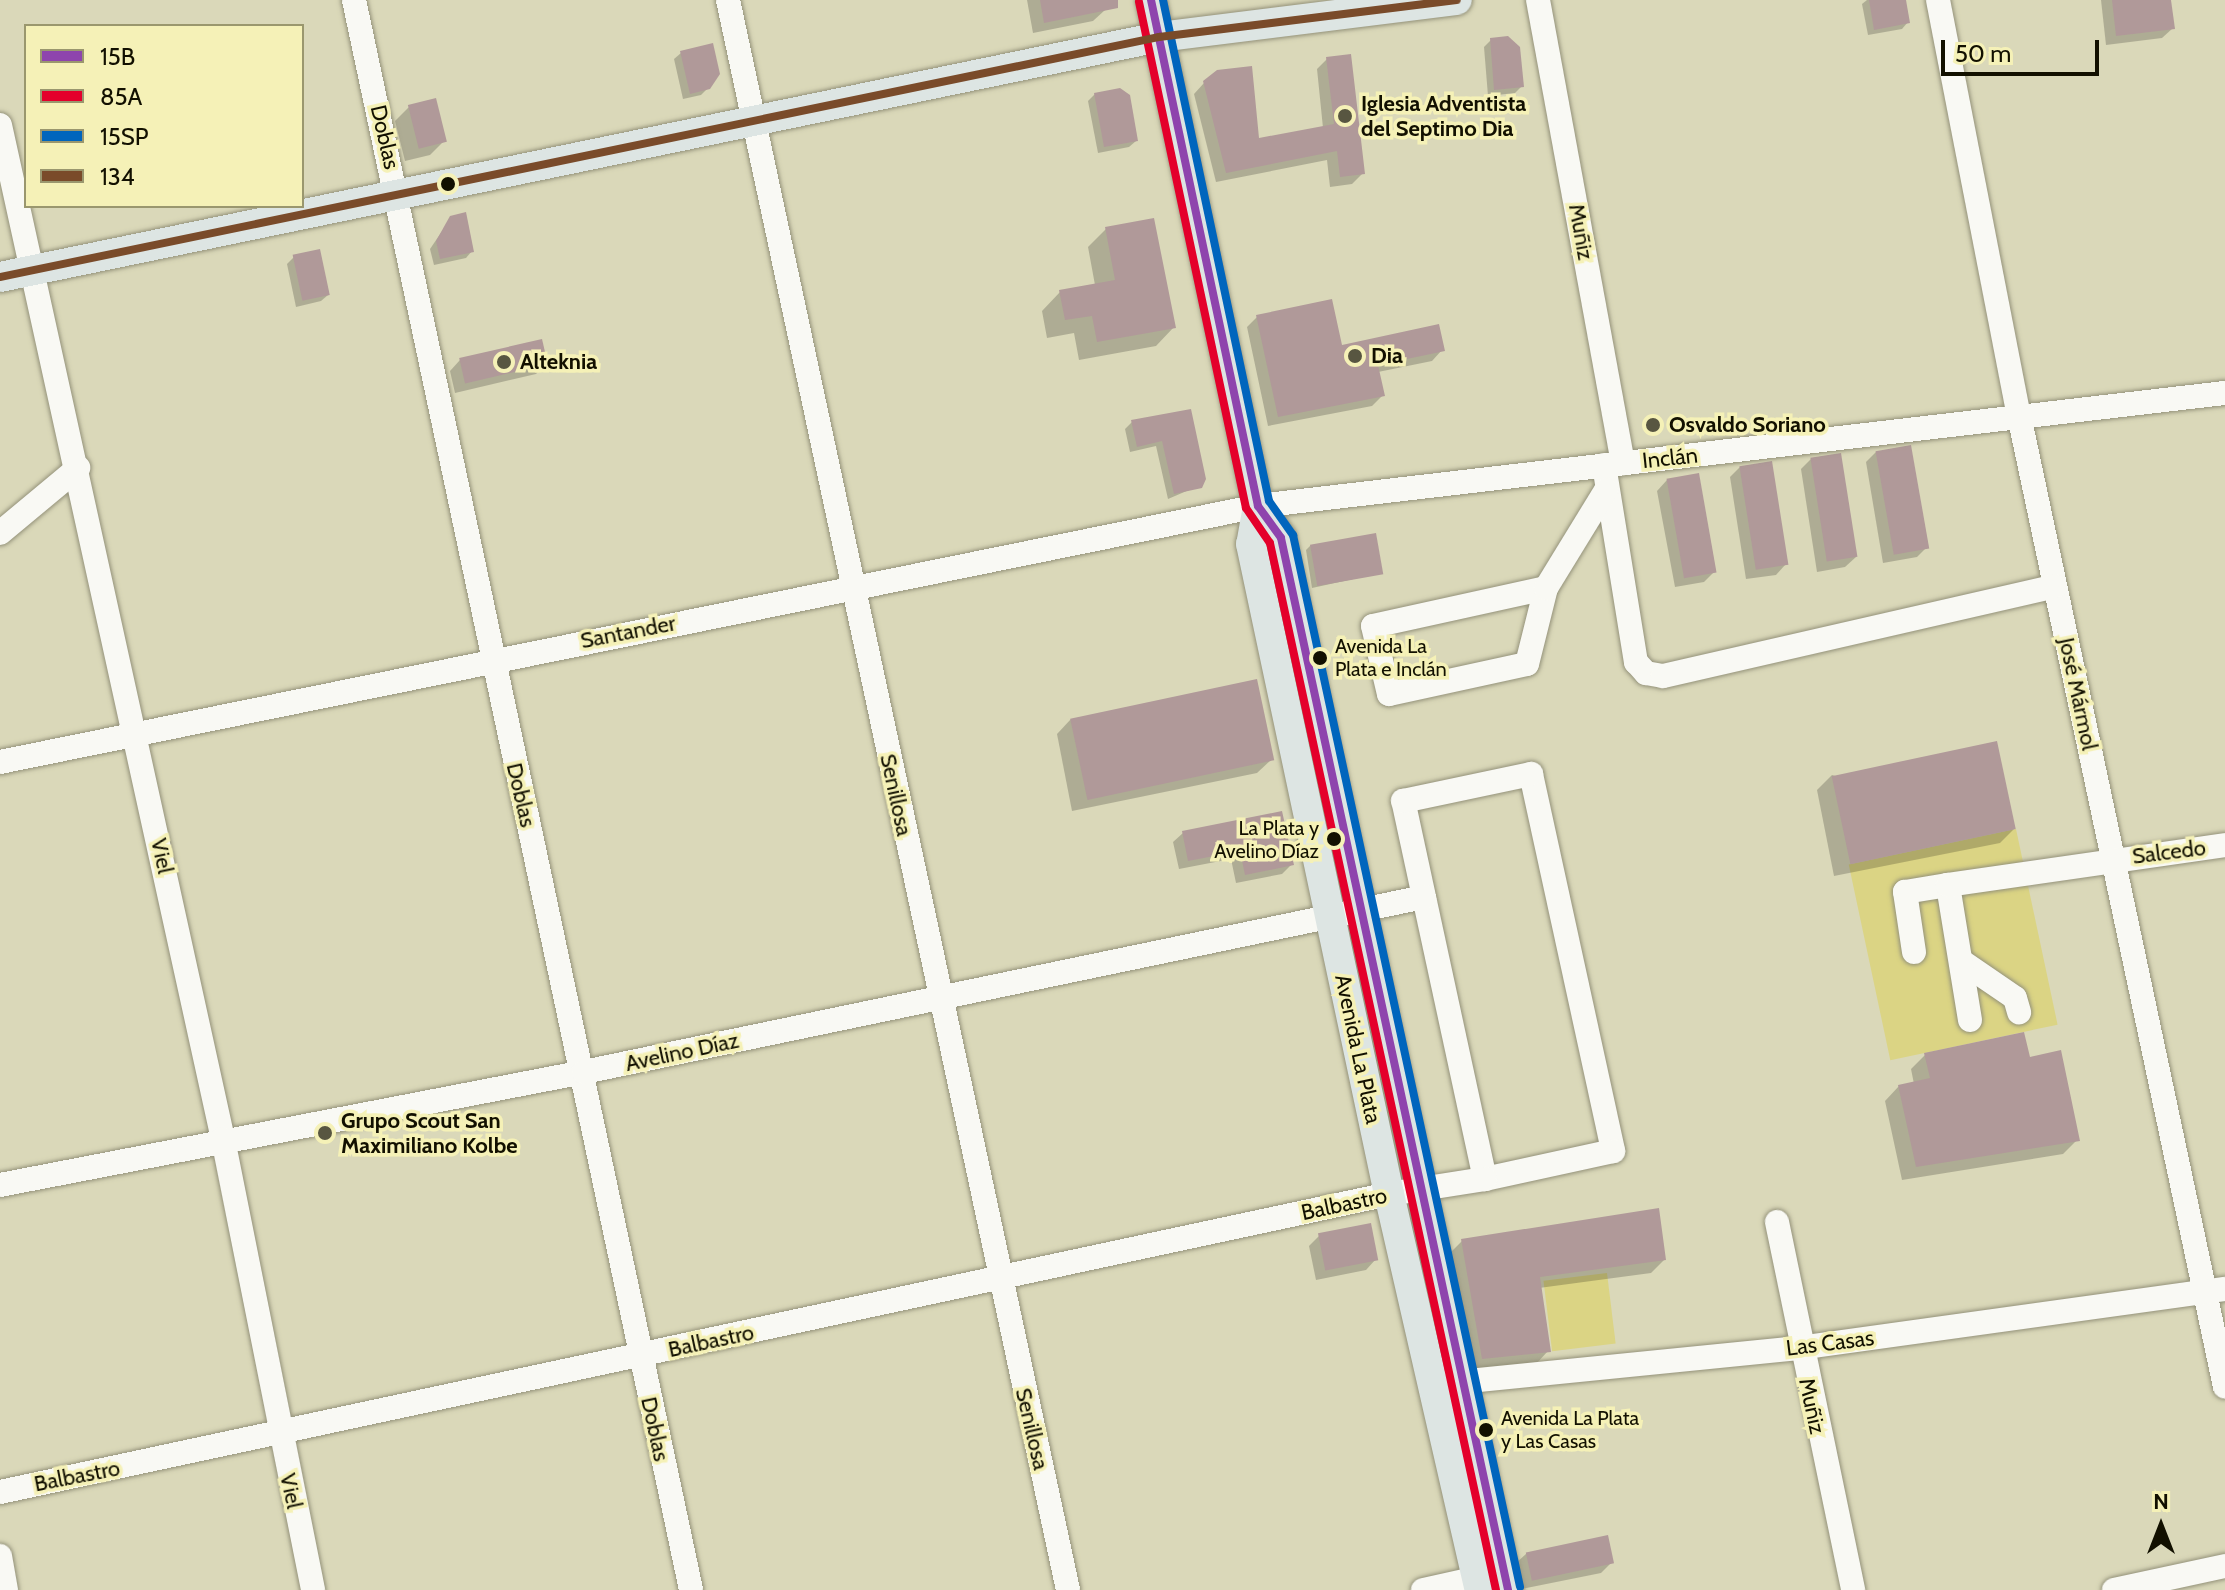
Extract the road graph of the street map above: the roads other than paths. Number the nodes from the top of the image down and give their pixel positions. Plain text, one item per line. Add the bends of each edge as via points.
1 (354, 0) edge
2 (728, 0) edge
3 (1151, 0) edge
4 (1457, 0) edge
5 (1538, 0) edge
6 (1938, 0) edge
7 (1159, 37) junction
8 (753, 123) junction
9 (0, 125) edge
10 (398, 196) junction
11 (33, 271) junction
12 (0, 277) edge
13 (2225, 393) edge
14 (2020, 420) junction
15 (1614, 464) junction
16 (78, 468) junction
17 (1606, 490) junction
18 (1258, 506) junction
19 (0, 533) edge
20 (2055, 586) junction
21 (851, 588) junction
22 (1546, 588) junction
23 (490, 660) junction
24 (135, 735) junction
25 (0, 762) edge
26 (2225, 845) edge
27 (2113, 858) junction
28 (1948, 885) junction
29 (1424, 897) junction
30 (1362, 910) junction
31 (1330, 917) junction
32 (1914, 952) dead end
33 (1961, 961) junction
34 (939, 999) junction
35 (2019, 1012) dead end
36 (1970, 1020) dead end
37 (584, 1072) junction
38 (223, 1139) junction
39 (1485, 1179) junction
40 (0, 1185) edge
41 (1421, 1192) junction
42 (1389, 1194) junction
43 (1777, 1222) dead end
44 (998, 1279) junction
45 (2213, 1290) edge
46 (1799, 1348) junction
47 (639, 1356) junction
48 (1448, 1383) junction
49 (2225, 1387) edge
50 (279, 1435) junction
51 (0, 1492) edge
52 (0, 1556) edge
53 (2225, 1566) edge
54 (1492, 1582) edge
55 (6, 1590) edge
56 (313, 1590) edge
57 (691, 1590) edge
58 (1068, 1590) edge
59 (1423, 1590) edge
60 (1853, 1590) edge
61 (2114, 1590) edge

1 - 10 street, Doblas
2 - 8 street, Senillosa
3 - 7 main road, Avenida La Plata
4 - 7 main road
5 - 15 street, Muñiz
6 - 14 street, José Mármol
7 - 8 main road
7 - 18 main road, Avenida La Plata
8 - 10 main road
8 - 21 street, Senillosa
9 - 11 street, Viel
10 - 11 main road
10 - 23 street, Doblas
11 - 12 main road
11 - 16 street, Viel
13 - 14 street, Inclán
14 - 15 street, Inclán
14 - 20 street, José Mármol
15 - 17 street, Muñiz
15 - 18 street, Inclán
16 - 19 street
16 - 24 street, Viel
17 - 20 street, Muñiz via 1636,662 1646,673 1663,676
17 - 22 street
18 - 21 street, Santander
18 - 30 main road, Avenida La Plata via 1281,538
18 - 31 main road, Avenida La Plata via 1251,544
20 - 27 street, José Mármol
21 - 23 street, Santander
21 - 34 street, Senillosa
22 - 22 street via 1527,664 1389,694 1373,626
23 - 24 street, Santander
23 - 37 street, Doblas
24 - 25 street, Santander
24 - 38 street, Viel
26 - 27 street, Salcedo
27 - 28 street, Salcedo
27 - 45 street, José Mármol
28 - 32 street, Salcedo via 1905,892
28 - 33 street
29 - 30 street, Avelino Díaz
29 - 39 street
29 - 39 street, Balbastro via 1403,801 1531,774 1613,1151
30 - 31 street, Avelino Díaz
30 - 41 main road, Avenida La Plata
31 - 34 street, Avelino Díaz
31 - 42 main road, Avenida La Plata
33 - 35 street via 2015,998
33 - 36 street
34 - 37 street, Avelino Díaz
34 - 44 street, Senillosa
37 - 38 street, Avelino Díaz
37 - 47 street, Doblas
38 - 40 street, Avelino Díaz
38 - 50 street, Viel
39 - 41 street, Balbastro
41 - 42 street, Balbastro
41 - 48 main road, Avenida La Plata
42 - 44 street, Balbastro
42 - 48 main road, Avenida La Plata
43 - 46 street, Muñiz
44 - 47 street, Balbastro
44 - 58 street, Senillosa
45 - 46 street, Las Casas
45 - 49 street, José Mármol
46 - 48 street, Las Casas
46 - 60 street, Muñiz
47 - 50 street, Balbastro
47 - 57 street, Doblas
48 - 54 main road, Avenida La Plata
50 - 51 street, Balbastro
50 - 56 street, Viel
52 - 55 street
53 - 61 street
54 - 59 street

